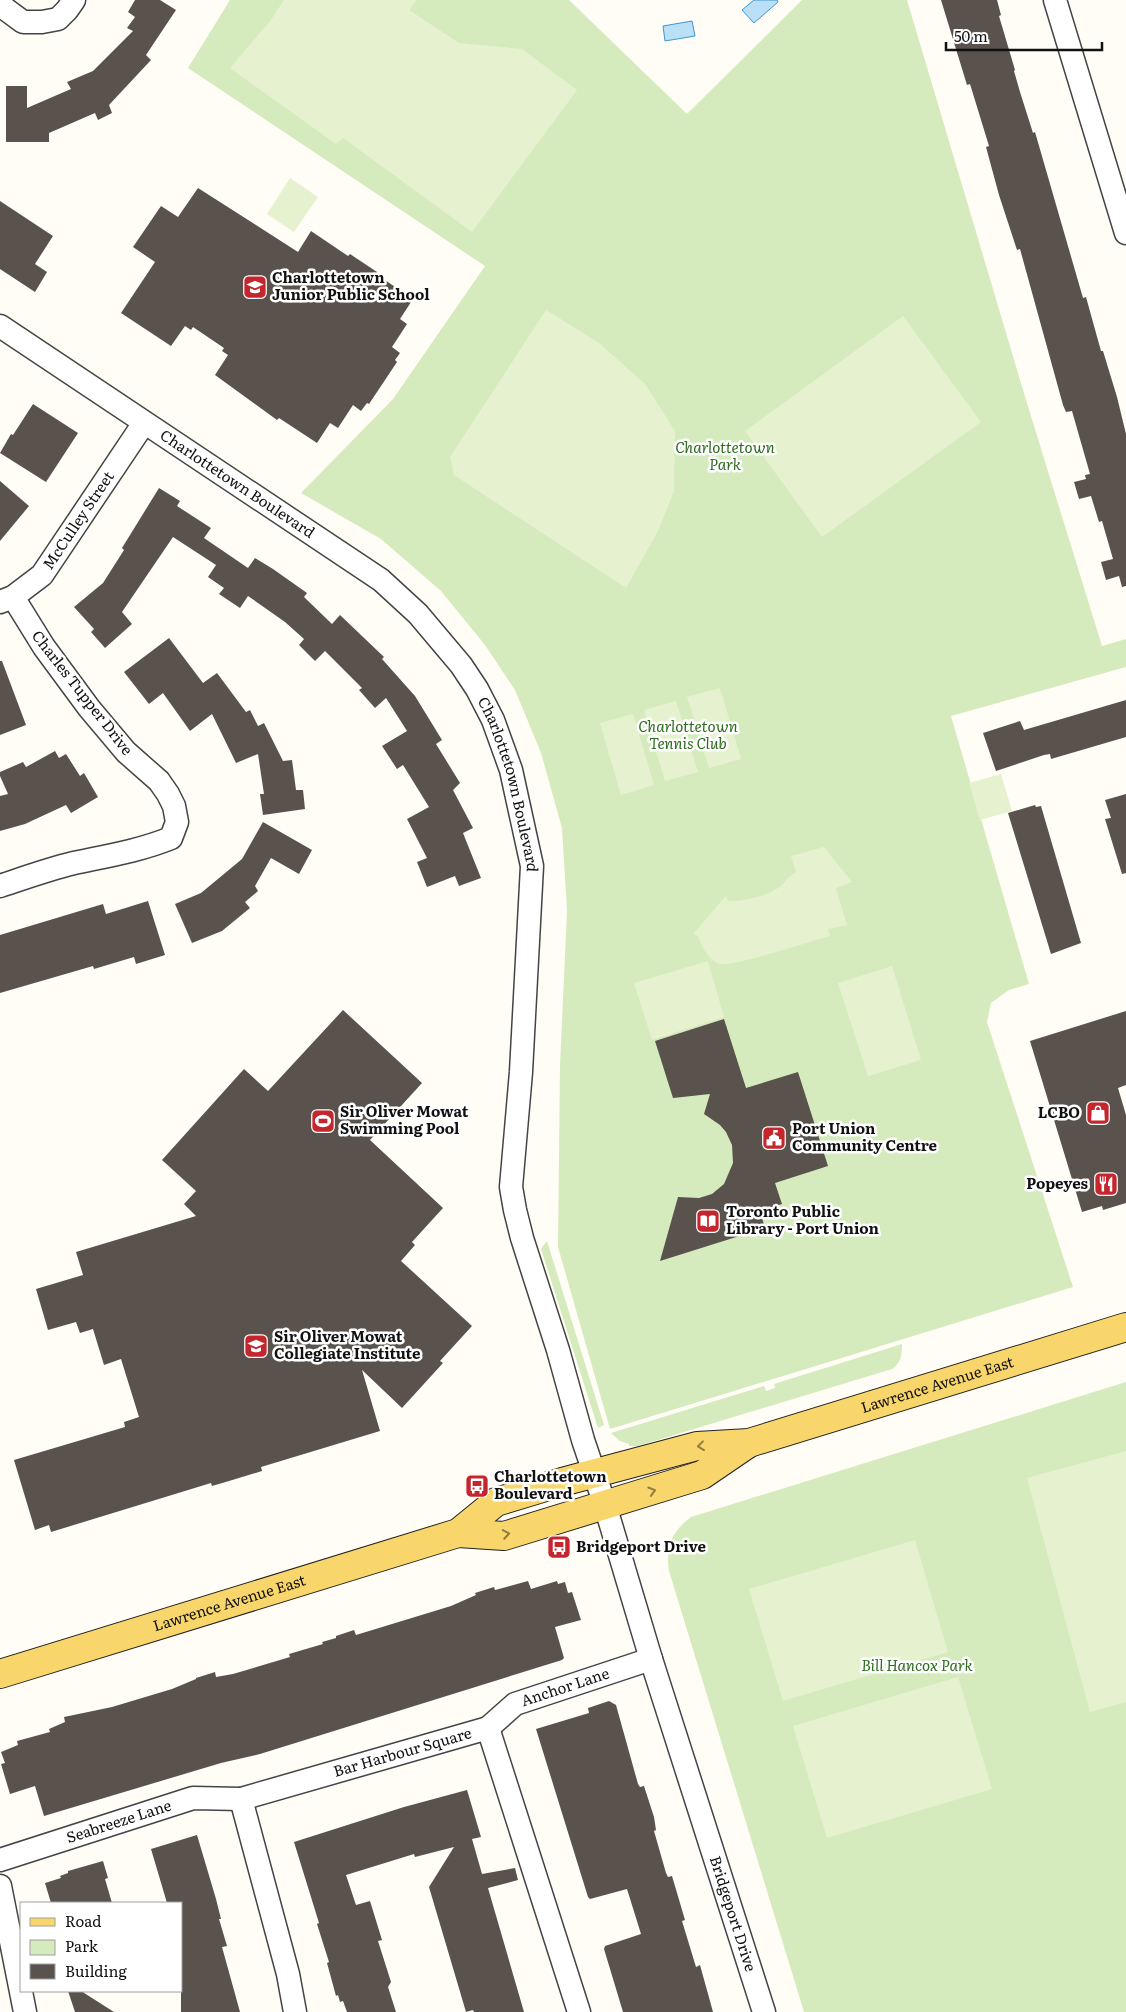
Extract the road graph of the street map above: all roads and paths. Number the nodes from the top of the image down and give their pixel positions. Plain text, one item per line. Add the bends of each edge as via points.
1 (74, 0) edge
2 (1055, 0) edge
3 (0, 6) edge
4 (1126, 233) edge
5 (0, 326) edge
6 (144, 423) junction
7 (6, 600) edge
8 (0, 886) edge
9 (1126, 1327) edge
10 (749, 1443) junction
11 (594, 1474) junction
12 (605, 1505) junction
13 (458, 1533) junction
14 (651, 1659) junction
15 (0, 1674) edge
16 (488, 1728) junction
17 (241, 1800) junction
18 (0, 1860) edge
19 (0, 1886) edge
20 (20, 1983) edge
21 (22, 1992) edge
22 (26, 2012) edge
23 (295, 2012) edge
24 (579, 2012) edge
25 (764, 2012) edge

1 - 3 street via 58,19 42,22 23,22
2 - 4 street
5 - 6 street, Charlottetown Boulevard
6 - 7 street, McCulley Street via 42,576
6 - 11 street, Charlottetown Boulevard via 381,580 418,614 461,665 493,720 511,770 532,866 522,1072 511,1187 519,1229
7 - 8 street, Charles Tupper Drive via 126,752 159,781 174,806 177,822 171,838 148,847 73,864
9 - 10 main road, Lawrence Avenue East
10 -> 11 main road, Lawrence Avenue East via 697,1446
12 -> 10 main road, Lawrence Avenue East via 702,1475
11 - 12 street, Bridgeport Drive
11 - 13 main road, Lawrence Avenue East via 496,1502
13 -> 12 main road, Lawrence Avenue East via 504,1536
12 - 14 street, Bridgeport Drive
13 - 15 main road, Lawrence Avenue East
14 - 16 street, Anchor Lane via 515,1704
14 - 25 street, Bridgeport Drive
16 - 17 street, Bar Harbour Square
16 - 24 street, Bar Harbour Square
17 - 18 street, Seabreeze Lane via 193,1798
17 - 23 street via 288,1974
19 - 20 street
21 - 22 street

